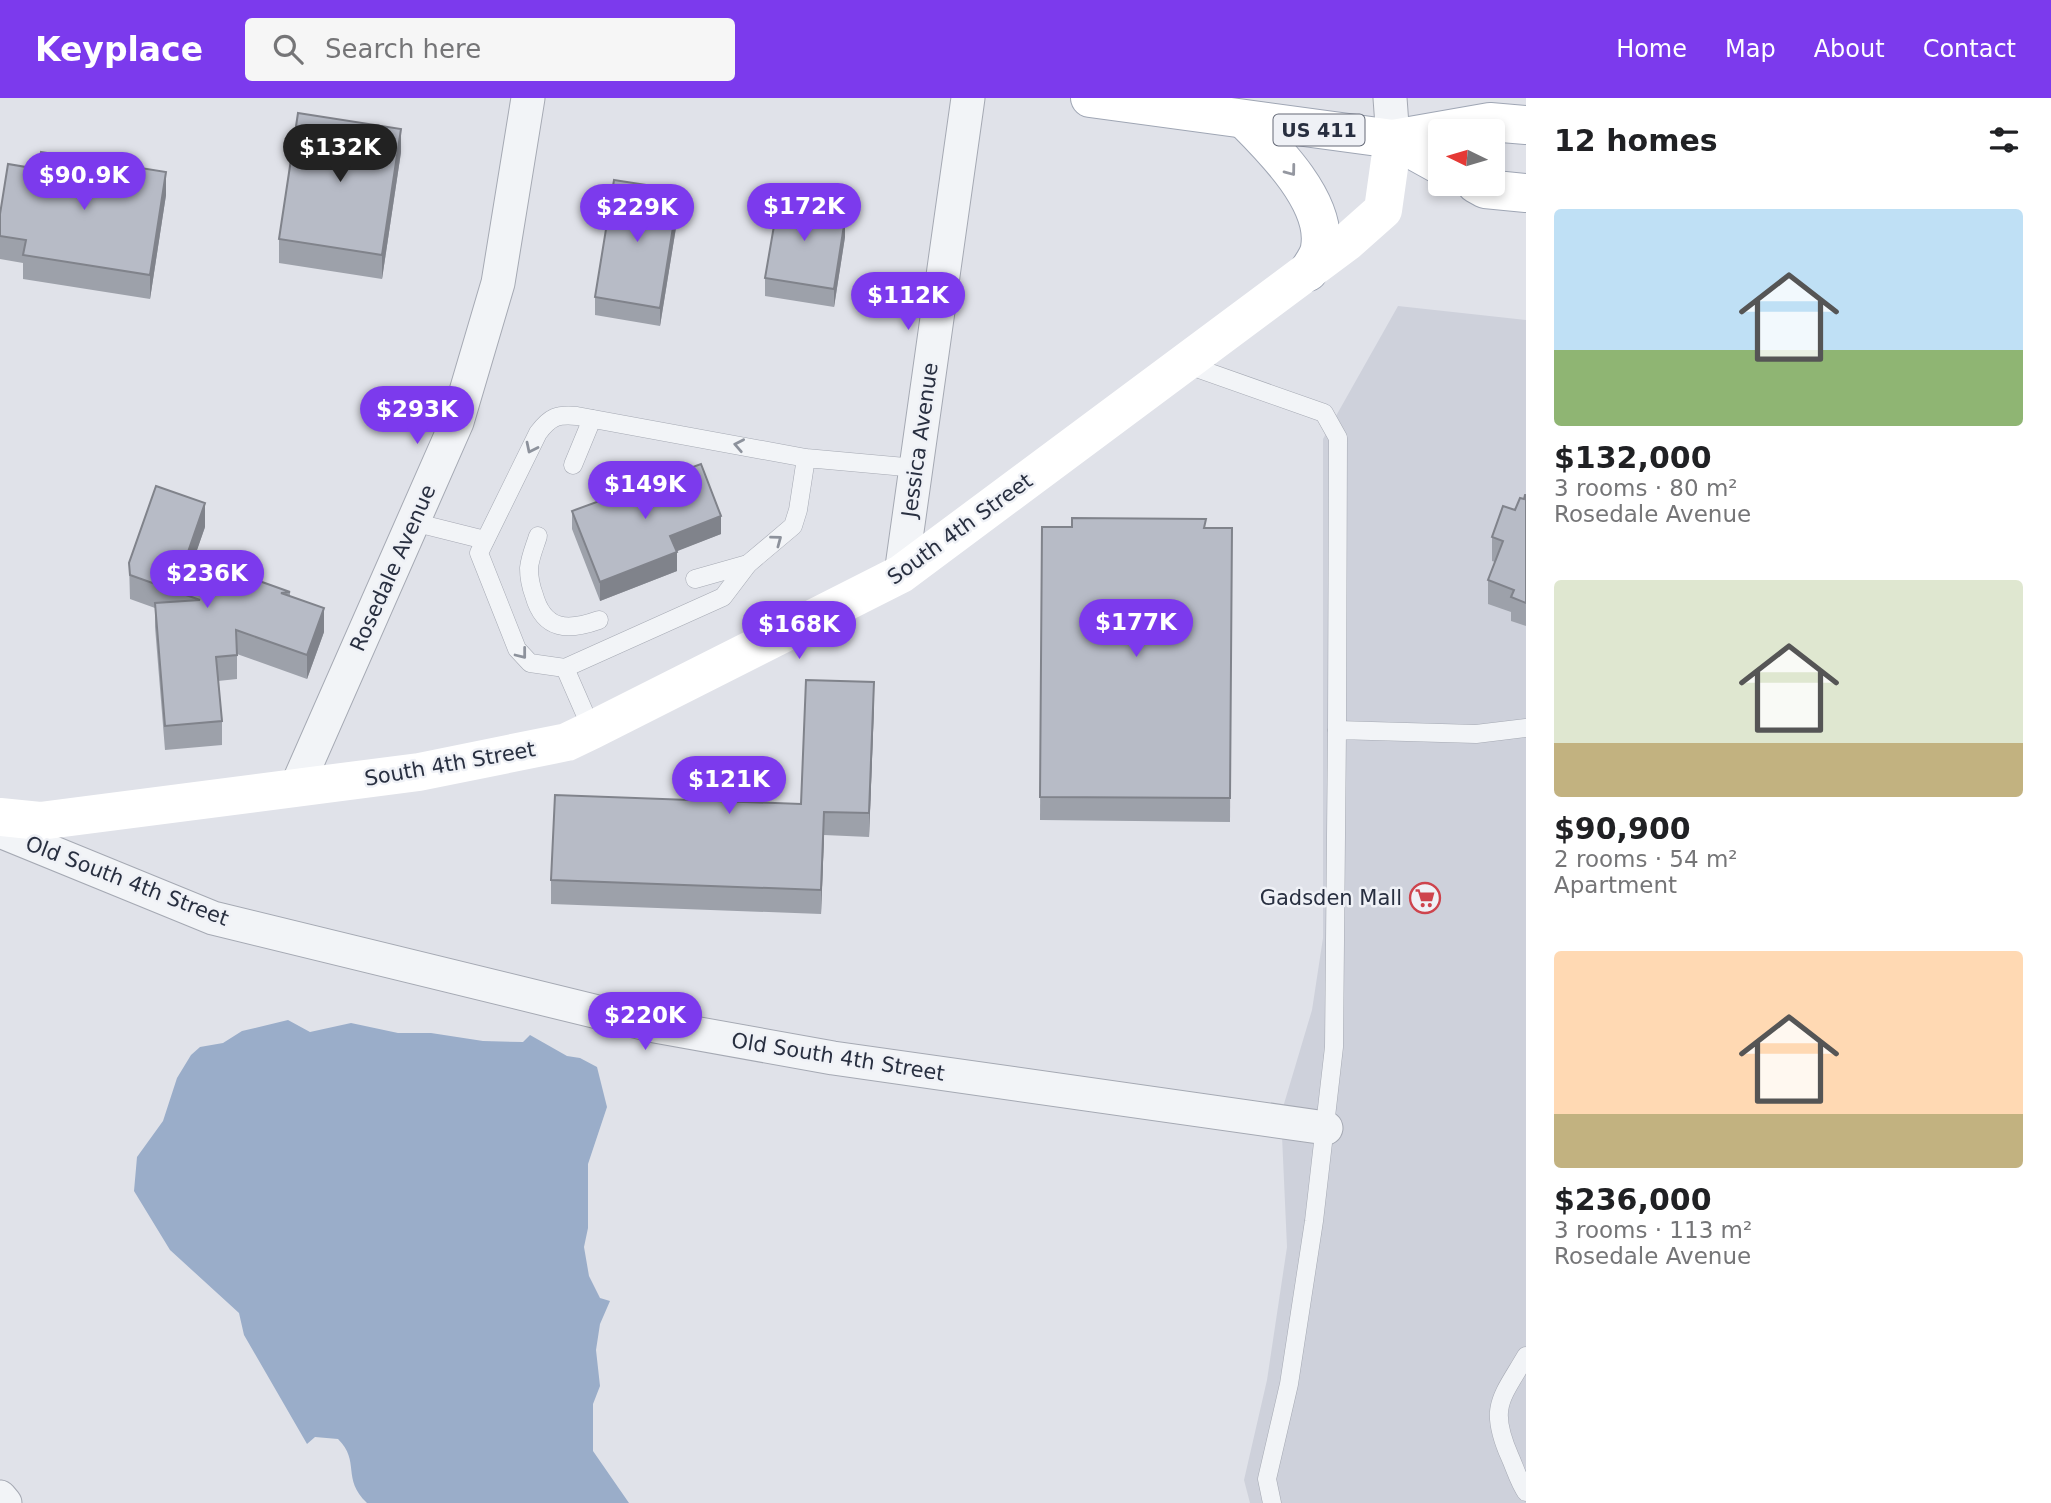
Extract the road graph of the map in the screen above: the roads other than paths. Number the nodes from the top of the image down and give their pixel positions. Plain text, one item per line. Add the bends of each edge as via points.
1 (528, 98) edge
2 (968, 98) edge
3 (1090, 98) edge
4 (1390, 98) edge
5 (1245, 120) junction
6 (1526, 125) edge
7 (1393, 139) junction
8 (1428, 158) edge
9 (1505, 191) edge
10 (1526, 194) edge
11 (1308, 272) junction
12 (1185, 363) junction
13 (592, 419) junction
14 (806, 458) junction
15 (573, 465) dead end
16 (916, 468) junction
17 (413, 522) junction
18 (538, 536) dead end
19 (485, 540) junction
20 (748, 564) junction
21 (901, 574) junction
22 (695, 579) dead end
23 (599, 620) dead end
24 (565, 668) junction
25 (1526, 728) edge
26 (592, 730) junction
27 (1337, 730) junction
28 (296, 788) junction
29 (0, 817) edge
30 (0, 831) edge
31 (1326, 1128) junction
32 (1526, 1356) edge
33 (1526, 1492) edge
34 (0, 1497) edge
35 (5, 1503) edge
36 (1272, 1503) edge

1 - 17 street, Rosedale Avenue via 498,283 480,353 457,422
2 - 16 street, Jessica Avenue
3 - 5 street, US 411
4 - 7 street
5 - 7 street, US 411
5 -> 11 street via 1297,179 1314,209 1320,249
6 - 7 street, US 411 via 1490,122
7 - 8 street, US 411
7 - 11 street, South 4th Street via 1383,210
9 - 10 street
11 - 12 street, South 4th Street
12 - 21 street, South 4th Street
12 - 27 lane via 1324,413 1338,438
14 -> 13 lane
13 - 15 lane
13 -> 19 lane via 562,415 549,419
14 - 16 lane
20 -> 14 lane via 793,526
16 - 21 street, Jessica Avenue
17 - 19 lane
17 - 28 street, Rosedale Avenue
18 - 23 lane via 529,568 537,607 547,620 564,627
19 -> 24 lane via 479,552 517,649 530,663
20 - 22 lane
20 - 24 lane via 723,597
21 - 26 street, South 4th Street
24 - 26 lane
25 - 27 lane via 1476,734
26 - 28 street, South 4th Street via 567,742 419,772
27 - 31 lane via 1334,1046
28 - 29 street, South 4th Street via 40,821
30 - 31 street, Old South 4th Street via 213,918 655,1026 833,1058
31 - 36 lane via 1289,1384 1267,1479
32 - 33 lane via 1499,1403 1497,1418 1499,1434
34 - 35 street

